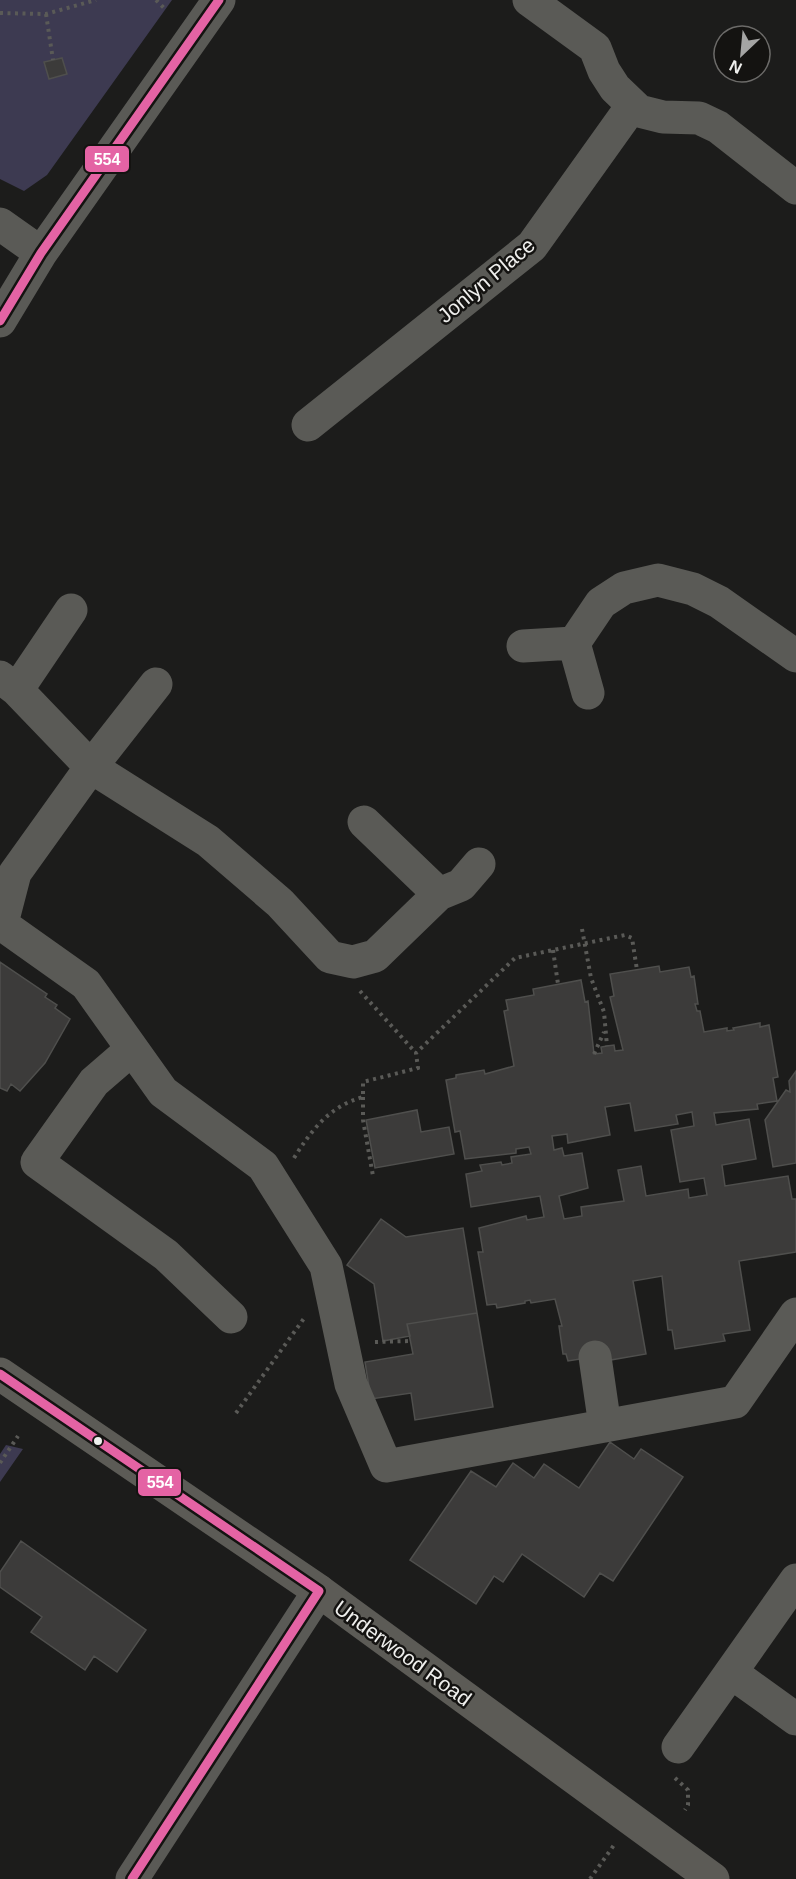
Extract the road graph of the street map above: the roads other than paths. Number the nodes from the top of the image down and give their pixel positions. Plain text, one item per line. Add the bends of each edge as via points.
1 (219, 0) edge
2 (530, 0) edge
3 (632, 106) junction
4 (796, 188) edge
5 (0, 224) edge
6 (41, 253) junction
7 (0, 321) edge
8 (308, 425) dead end
9 (71, 610) dead end
10 (574, 643) junction
11 (523, 646) dead end
12 (796, 656) edge
13 (9, 683) edge
14 (156, 684) dead end
15 (588, 693) dead end
16 (91, 767) junction
17 (364, 822) dead end
18 (479, 864) dead end
19 (439, 894) junction
20 (1, 923) edge
21 (131, 1050) junction
22 (796, 1314) edge
23 (231, 1317) dead end
24 (596, 1357) dead end
25 (0, 1374) edge
26 (605, 1425) junction
27 (796, 1580) edge
28 (319, 1591) junction
29 (732, 1673) junction
30 (796, 1719) edge
31 (678, 1747) dead end
32 (132, 1879) edge
33 (713, 1879) edge

1 - 6 street
2 - 3 street via 595,48 604,71
3 - 4 street via 663,117 699,118 718,127
3 - 8 street, Jonlyn Place via 532,246
5 - 6 street
6 - 7 street
9 - 13 street
10 - 11 street
10 - 12 street via 601,603 624,588 658,580 693,589 719,602
10 - 15 street
13 - 16 street
14 - 16 street
16 - 19 street via 208,841 280,903 330,957 357,961 375,956
16 - 20 street via 15,873
17 - 19 street
18 - 19 street via 462,885
20 - 21 street via 86,984
21 - 23 street via 94,1082 38,1161 166,1255
21 - 26 street via 163,1092 263,1166 326,1266 351,1384 386,1466
22 - 26 street via 735,1402
24 - 26 street
25 - 28 main road, Underwood Road
27 - 29 street
28 - 32 street
28 - 33 main road, Underwood Road
29 - 30 street
29 - 31 street

